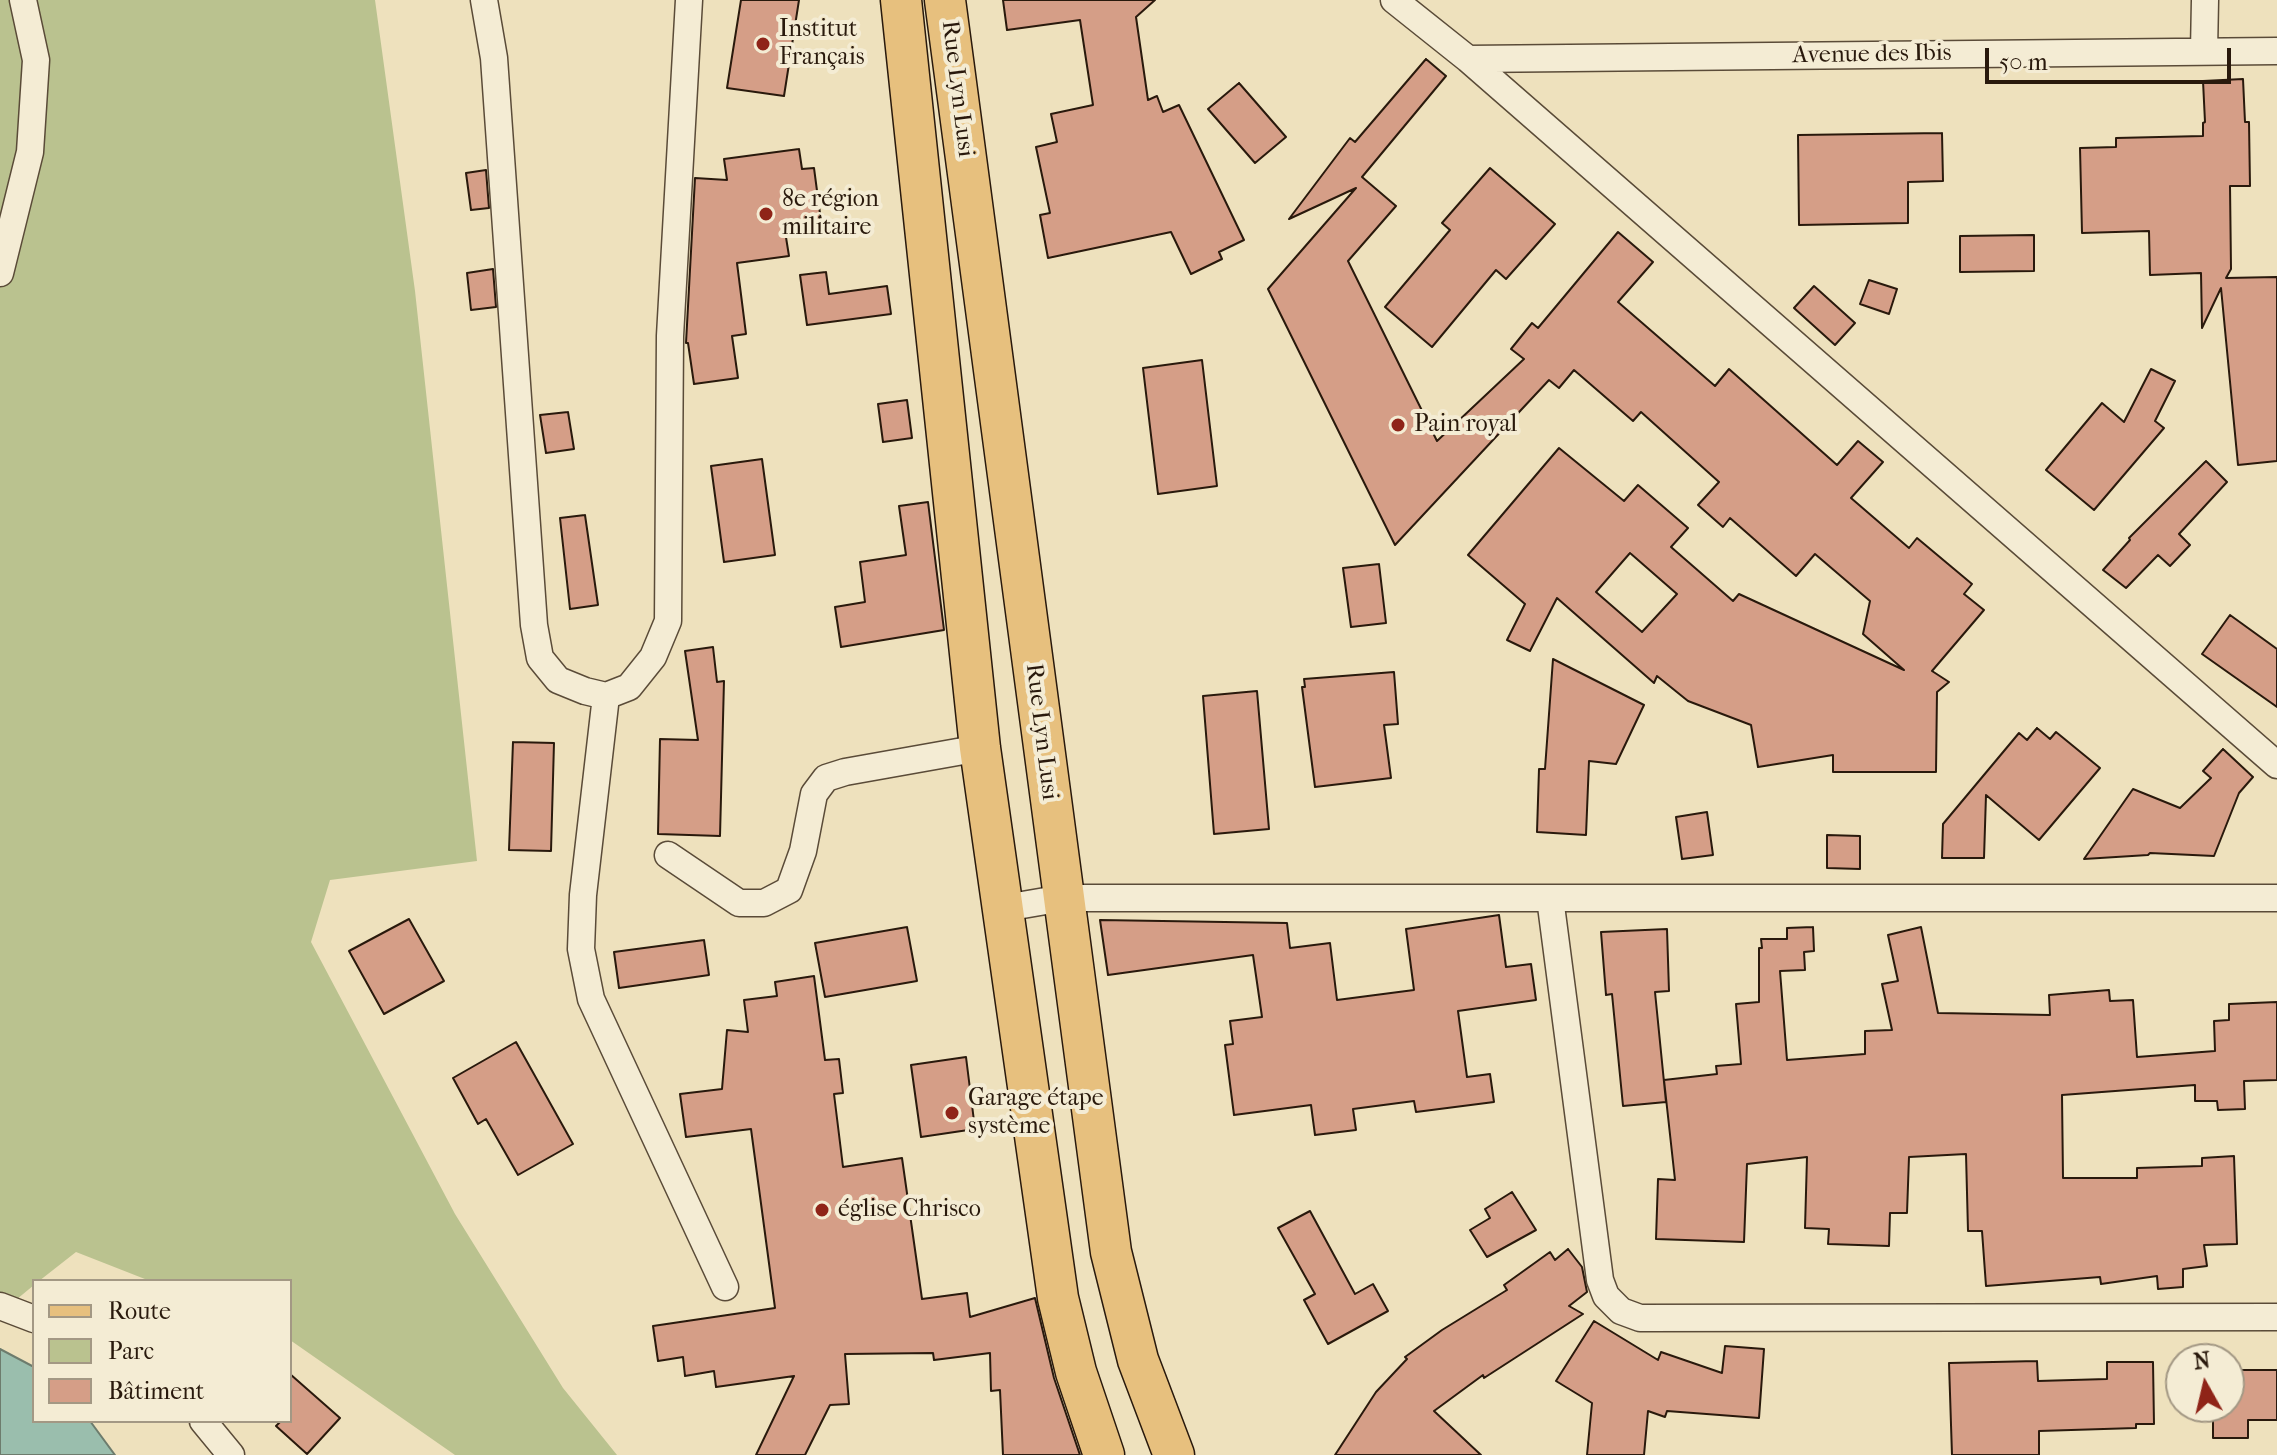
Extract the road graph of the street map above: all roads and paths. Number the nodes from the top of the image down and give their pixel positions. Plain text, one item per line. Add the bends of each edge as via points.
1 (23, 0) edge
2 (484, 0) edge
3 (689, 0) edge
4 (901, 0) edge
5 (945, 0) edge
6 (1394, 0) edge
7 (2205, 0) edge
8 (2204, 51) junction
9 (2277, 51) edge
10 (1468, 59) junction
11 (0, 273) edge
12 (606, 696) junction
13 (980, 748) junction
14 (2277, 765) edge
15 (668, 855) dead end
16 (1063, 898) junction
17 (1550, 898) junction
18 (2277, 898) edge
19 (1005, 908) junction
20 (725, 1287) dead end
21 (0, 1306) edge
22 (2277, 1317) edge
23 (32, 1318) edge
24 (205, 1423) edge
25 (231, 1455) edge
26 (1104, 1455) edge
27 (1174, 1455) edge

1 - 11 street via 36,60 30,152
2 - 12 street via 494,58 534,625 540,658 558,680
3 - 12 street via 670,336 668,621 653,657 629,687
4 - 13 main road, Rue Lyn Lusi
5 - 16 main road, Rue Lyn Lusi
6 - 10 street
7 - 8 street
8 - 9 street, Avenue des Ibis
8 - 10 street, Avenue des Ibis
10 - 14 street
12 - 20 street via 583,895 581,949 591,999
13 - 15 street via 826,778 814,794 789,890 764,903 739,903
13 - 19 main road, Rue Lyn Lusi
16 - 17 street
16 - 19 street
16 - 27 main road, Rue Lyn Lusi via 1111,1252 1138,1360
17 - 18 street
17 - 22 street via 1600,1280 1606,1296 1621,1311 1640,1318
19 - 26 main road, Rue Lyn Lusi via 1058,1298
21 - 23 street
24 - 25 street

